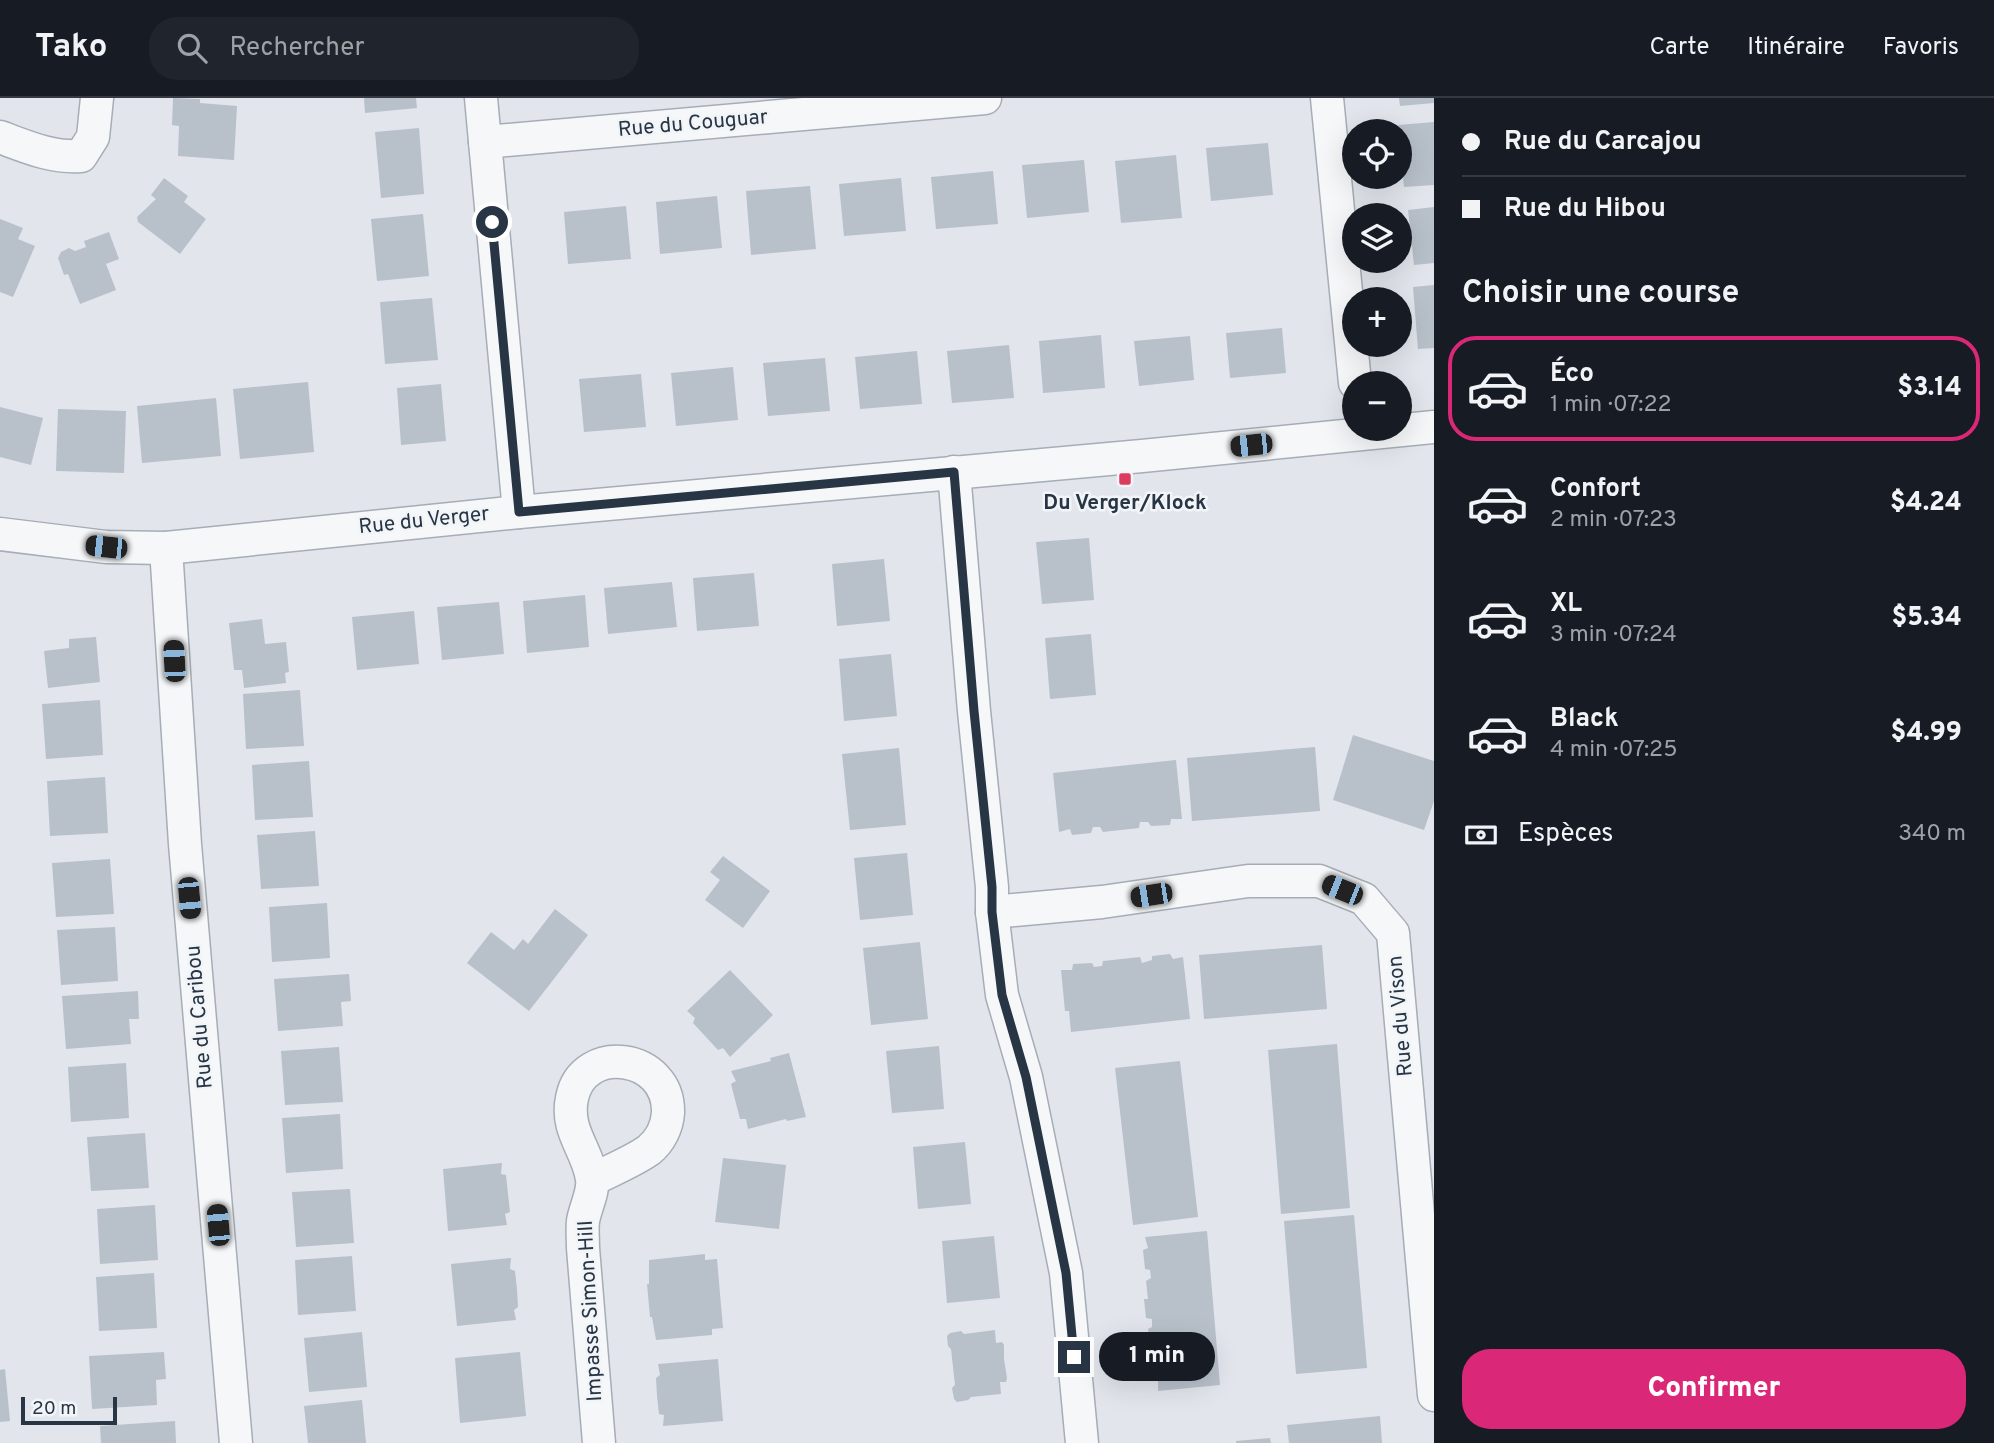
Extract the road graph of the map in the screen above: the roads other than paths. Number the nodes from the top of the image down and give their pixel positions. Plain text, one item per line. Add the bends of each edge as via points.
1 (97, 98) edge
2 (481, 98) edge
3 (985, 98) edge
4 (1326, 98) edge
5 (857, 104) edge
6 (0, 137) edge
7 (485, 142) junction
8 (1354, 371) edge
9 (1434, 427) edge
10 (1412, 428) edge
11 (1342, 433) edge
12 (954, 472) junction
13 (519, 512) junction
14 (0, 534) edge
15 (166, 548) junction
16 (992, 912) junction
17 (592, 1180) dead end
18 (1434, 1395) edge
19 (236, 1443) edge
20 (599, 1443) edge
21 (1082, 1443) edge

1 - 6 street via 93,137 81,156 62,157
2 - 7 street
3 - 5 street, Rue du Couguar
4 - 8 street
5 - 7 street, Rue du Couguar
7 - 13 street
9 - 10 street, Rue du Verger
11 - 12 street, Rue du Verger
12 - 13 street, Rue du Verger
12 - 16 street
13 - 15 street, Rue du Verger
14 - 15 street, Rue du Verger via 106,547
15 - 19 street, Rue du Caribou via 185,844
16 - 18 street, Rue du Vison via 1248,881 1319,881 1364,900 1394,933
16 - 21 street via 1002,995 1026,1077 1066,1273
17 - 20 street, Impasse Simon-Hill via 583,1248

